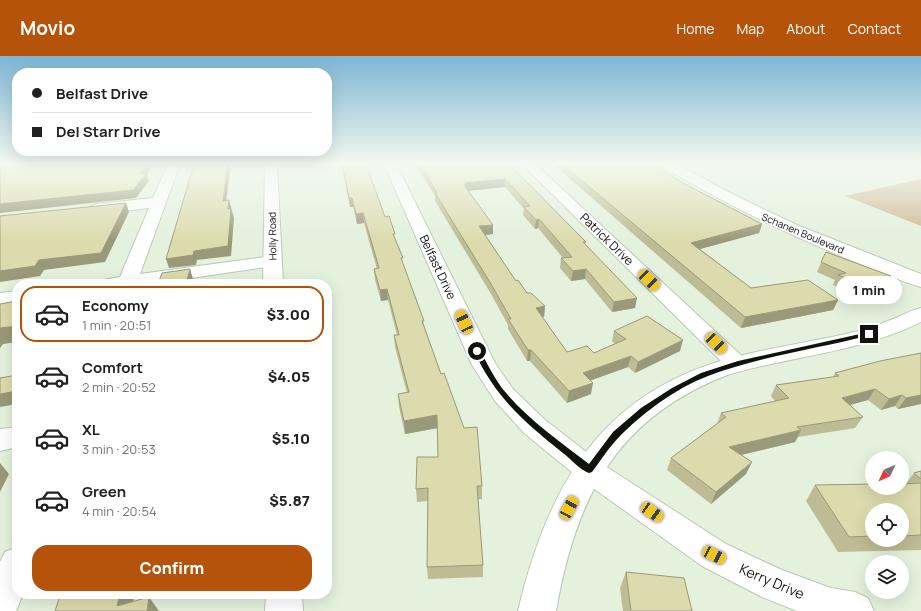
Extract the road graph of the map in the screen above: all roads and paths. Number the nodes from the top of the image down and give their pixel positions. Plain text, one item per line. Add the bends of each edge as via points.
1 (164, 190) edge
2 (272, 190) edge
3 (402, 190) edge
4 (555, 190) edge
5 (712, 190) edge
6 (159, 202) junction
7 (83, 210) edge
8 (273, 261) junction
9 (123, 279) edge
10 (149, 279) edge
11 (273, 279) edge
12 (921, 281) edge
13 (12, 298) edge
14 (0, 299) edge
15 (921, 314) edge
16 (738, 364) junction
17 (12, 438) edge
18 (0, 440) edge
19 (589, 470) junction
20 (714, 555) joint
21 (12, 575) edge
22 (284, 599) edge
23 (0, 606) edge
24 (284, 611) edge
25 (537, 611) edge
26 (855, 611) edge

1 - 6 street
2 - 8 street, Holly Road
3 - 19 street, Belfast Drive via 484,365 504,396 534,426
4 - 16 street, Patrick Drive
5 - 12 street, Schanen Boulevard via 782,225
6 - 7 street
6 - 9 street
8 - 10 street
8 - 11 street, Holly Road
13 - 14 street
15 - 16 street via 889,328 858,337
16 - 19 street via 704,375 644,410 616,434
17 - 18 street
19 - 20 street, Belfast Drive
19 - 25 street via 569,508 556,542
20 - 26 street, Kerry Drive via 775,585 831,606
21 - 23 street
22 - 24 street

